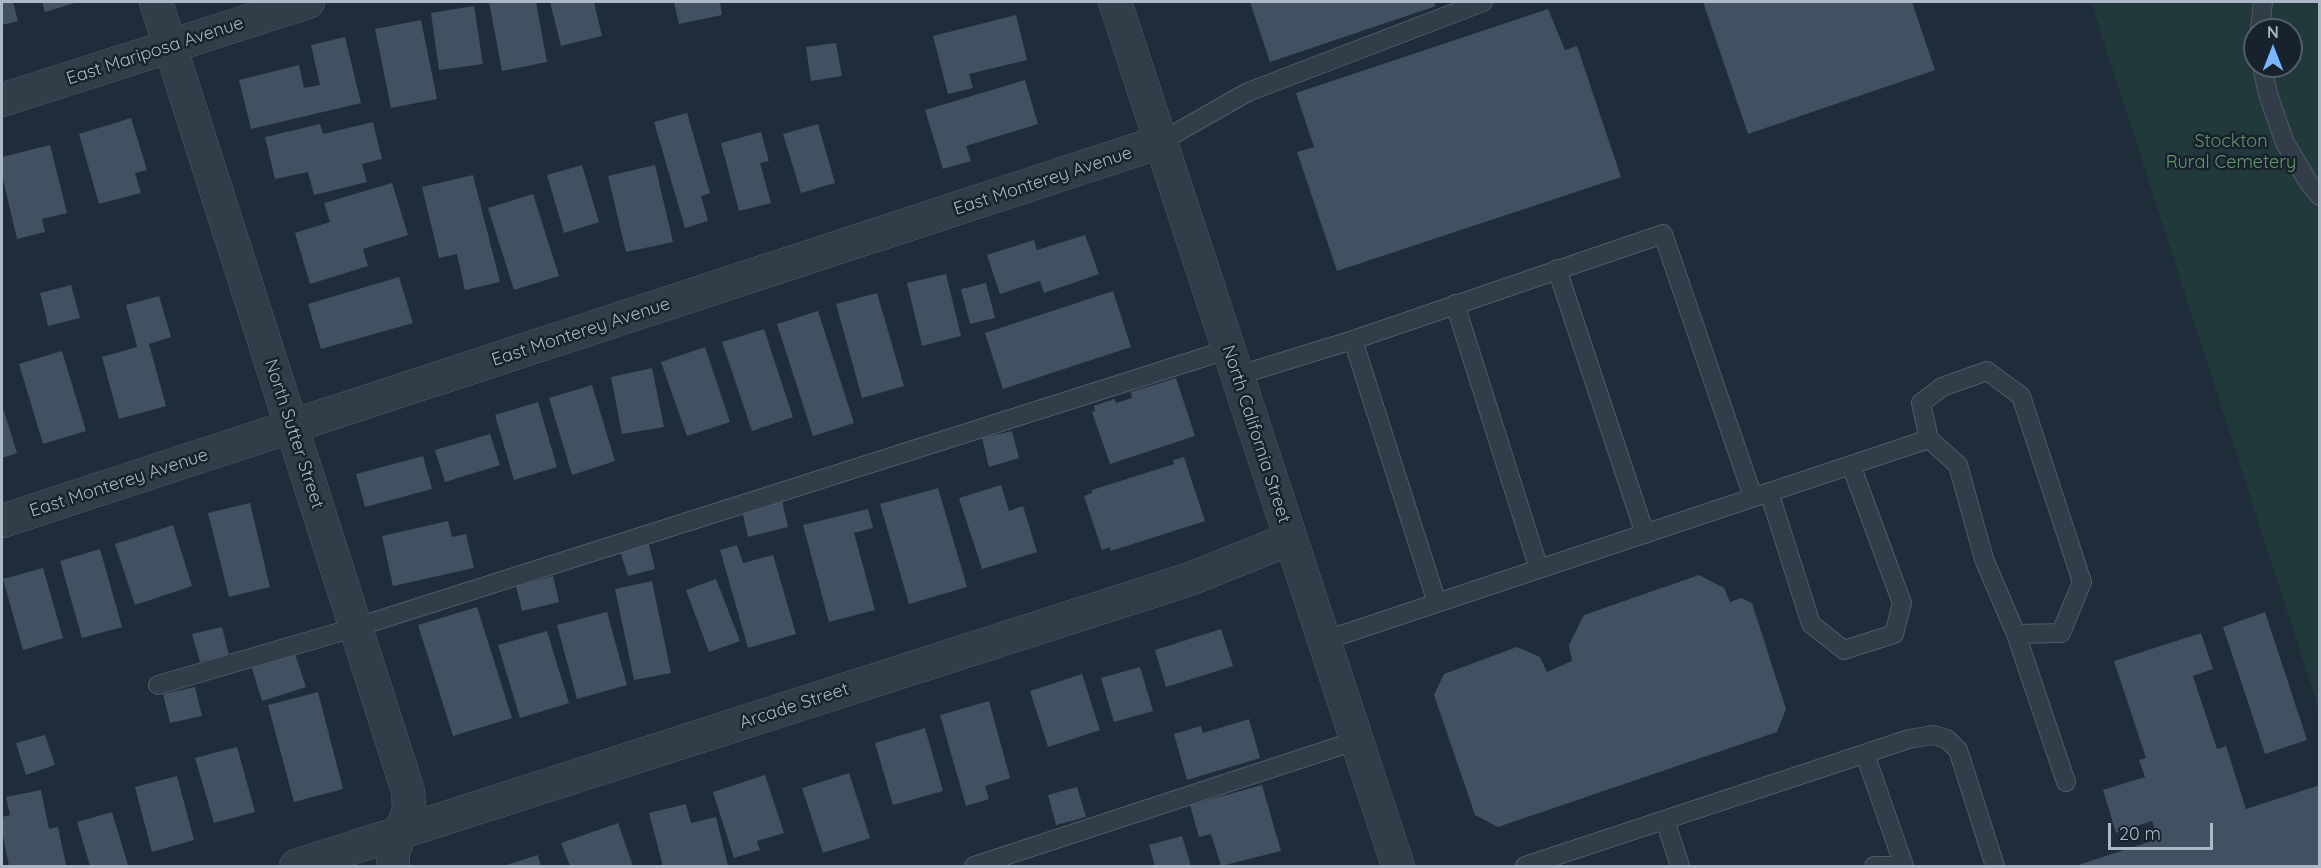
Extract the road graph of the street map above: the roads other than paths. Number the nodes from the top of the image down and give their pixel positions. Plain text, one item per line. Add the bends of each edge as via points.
1 (156, 2) edge
2 (308, 2) edge
3 (1114, 2) edge
4 (1483, 2) edge
5 (2263, 2) edge
6 (2261, 18) edge
7 (171, 45) junction
8 (2265, 78) edge
9 (2, 100) edge
10 (1160, 142) junction
11 (2319, 196) edge
12 (1557, 269) junction
13 (1455, 304) junction
14 (1353, 340) junction
15 (1232, 363) junction
16 (292, 427) junction
17 (1929, 439) junction
18 (1851, 465) junction
19 (1761, 495) junction
20 (2, 521) edge
21 (1645, 534) junction
22 (1290, 539) junction
23 (1539, 569) junction
24 (1437, 603) junction
25 (357, 627) junction
26 (2016, 634) junction
27 (1326, 640) junction
28 (158, 685) dead end
29 (1358, 740) junction
30 (1864, 754) junction
31 (2066, 782) dead end
32 (1665, 820) junction
33 (399, 833) junction
34 (296, 867) edge
35 (393, 867) edge
36 (974, 867) edge
37 (1398, 867) edge
38 (1526, 867) edge
39 (1680, 867) edge
40 (1874, 867) edge
41 (1894, 867) edge
42 (1904, 867) edge
43 (1995, 867) edge

1 - 7 street, North Sutter Street
2 - 7 street, East Mariposa Avenue
3 - 10 street, North California Street
4 - 10 lane via 1248,92
5 - 6 lane
7 - 9 street, East Mariposa Avenue
7 - 16 street, North Sutter Street
8 - 11 lane via 2285,143
10 - 15 street, North California Street
10 - 16 street, East Monterey Avenue
12 - 13 lane
12 - 19 lane via 1663,234
12 - 21 lane
13 - 14 lane
13 - 23 lane
14 - 15 lane
14 - 24 lane
15 - 22 street, North California Street
15 - 25 lane
16 - 20 street, East Monterey Avenue
16 - 25 street, North Sutter Street
17 - 18 lane
17 - 26 lane via 1958,465 1984,559
17 - 26 lane via 1921,403 1942,387 1987,371 2021,396 2082,582 2061,633
18 - 19 lane
18 - 19 lane via 1902,603 1894,634 1844,650 1811,624
19 - 21 lane
21 - 23 lane
22 - 27 street, North California Street
22 - 33 street, Arcade Street via 1190,579
23 - 24 lane
24 - 27 lane
25 - 28 lane
25 - 33 street, North Sutter Street via 408,791 409,810
26 - 31 lane
27 - 29 street, North California Street
29 - 36 lane
29 - 37 street, North California Street
30 - 32 lane
30 - 42 lane
30 - 43 lane via 1921,737 1947,739 1958,750
32 - 38 lane
32 - 39 lane
33 - 34 street, Arcade Street
33 - 35 street, North Sutter Street
40 - 41 lane

